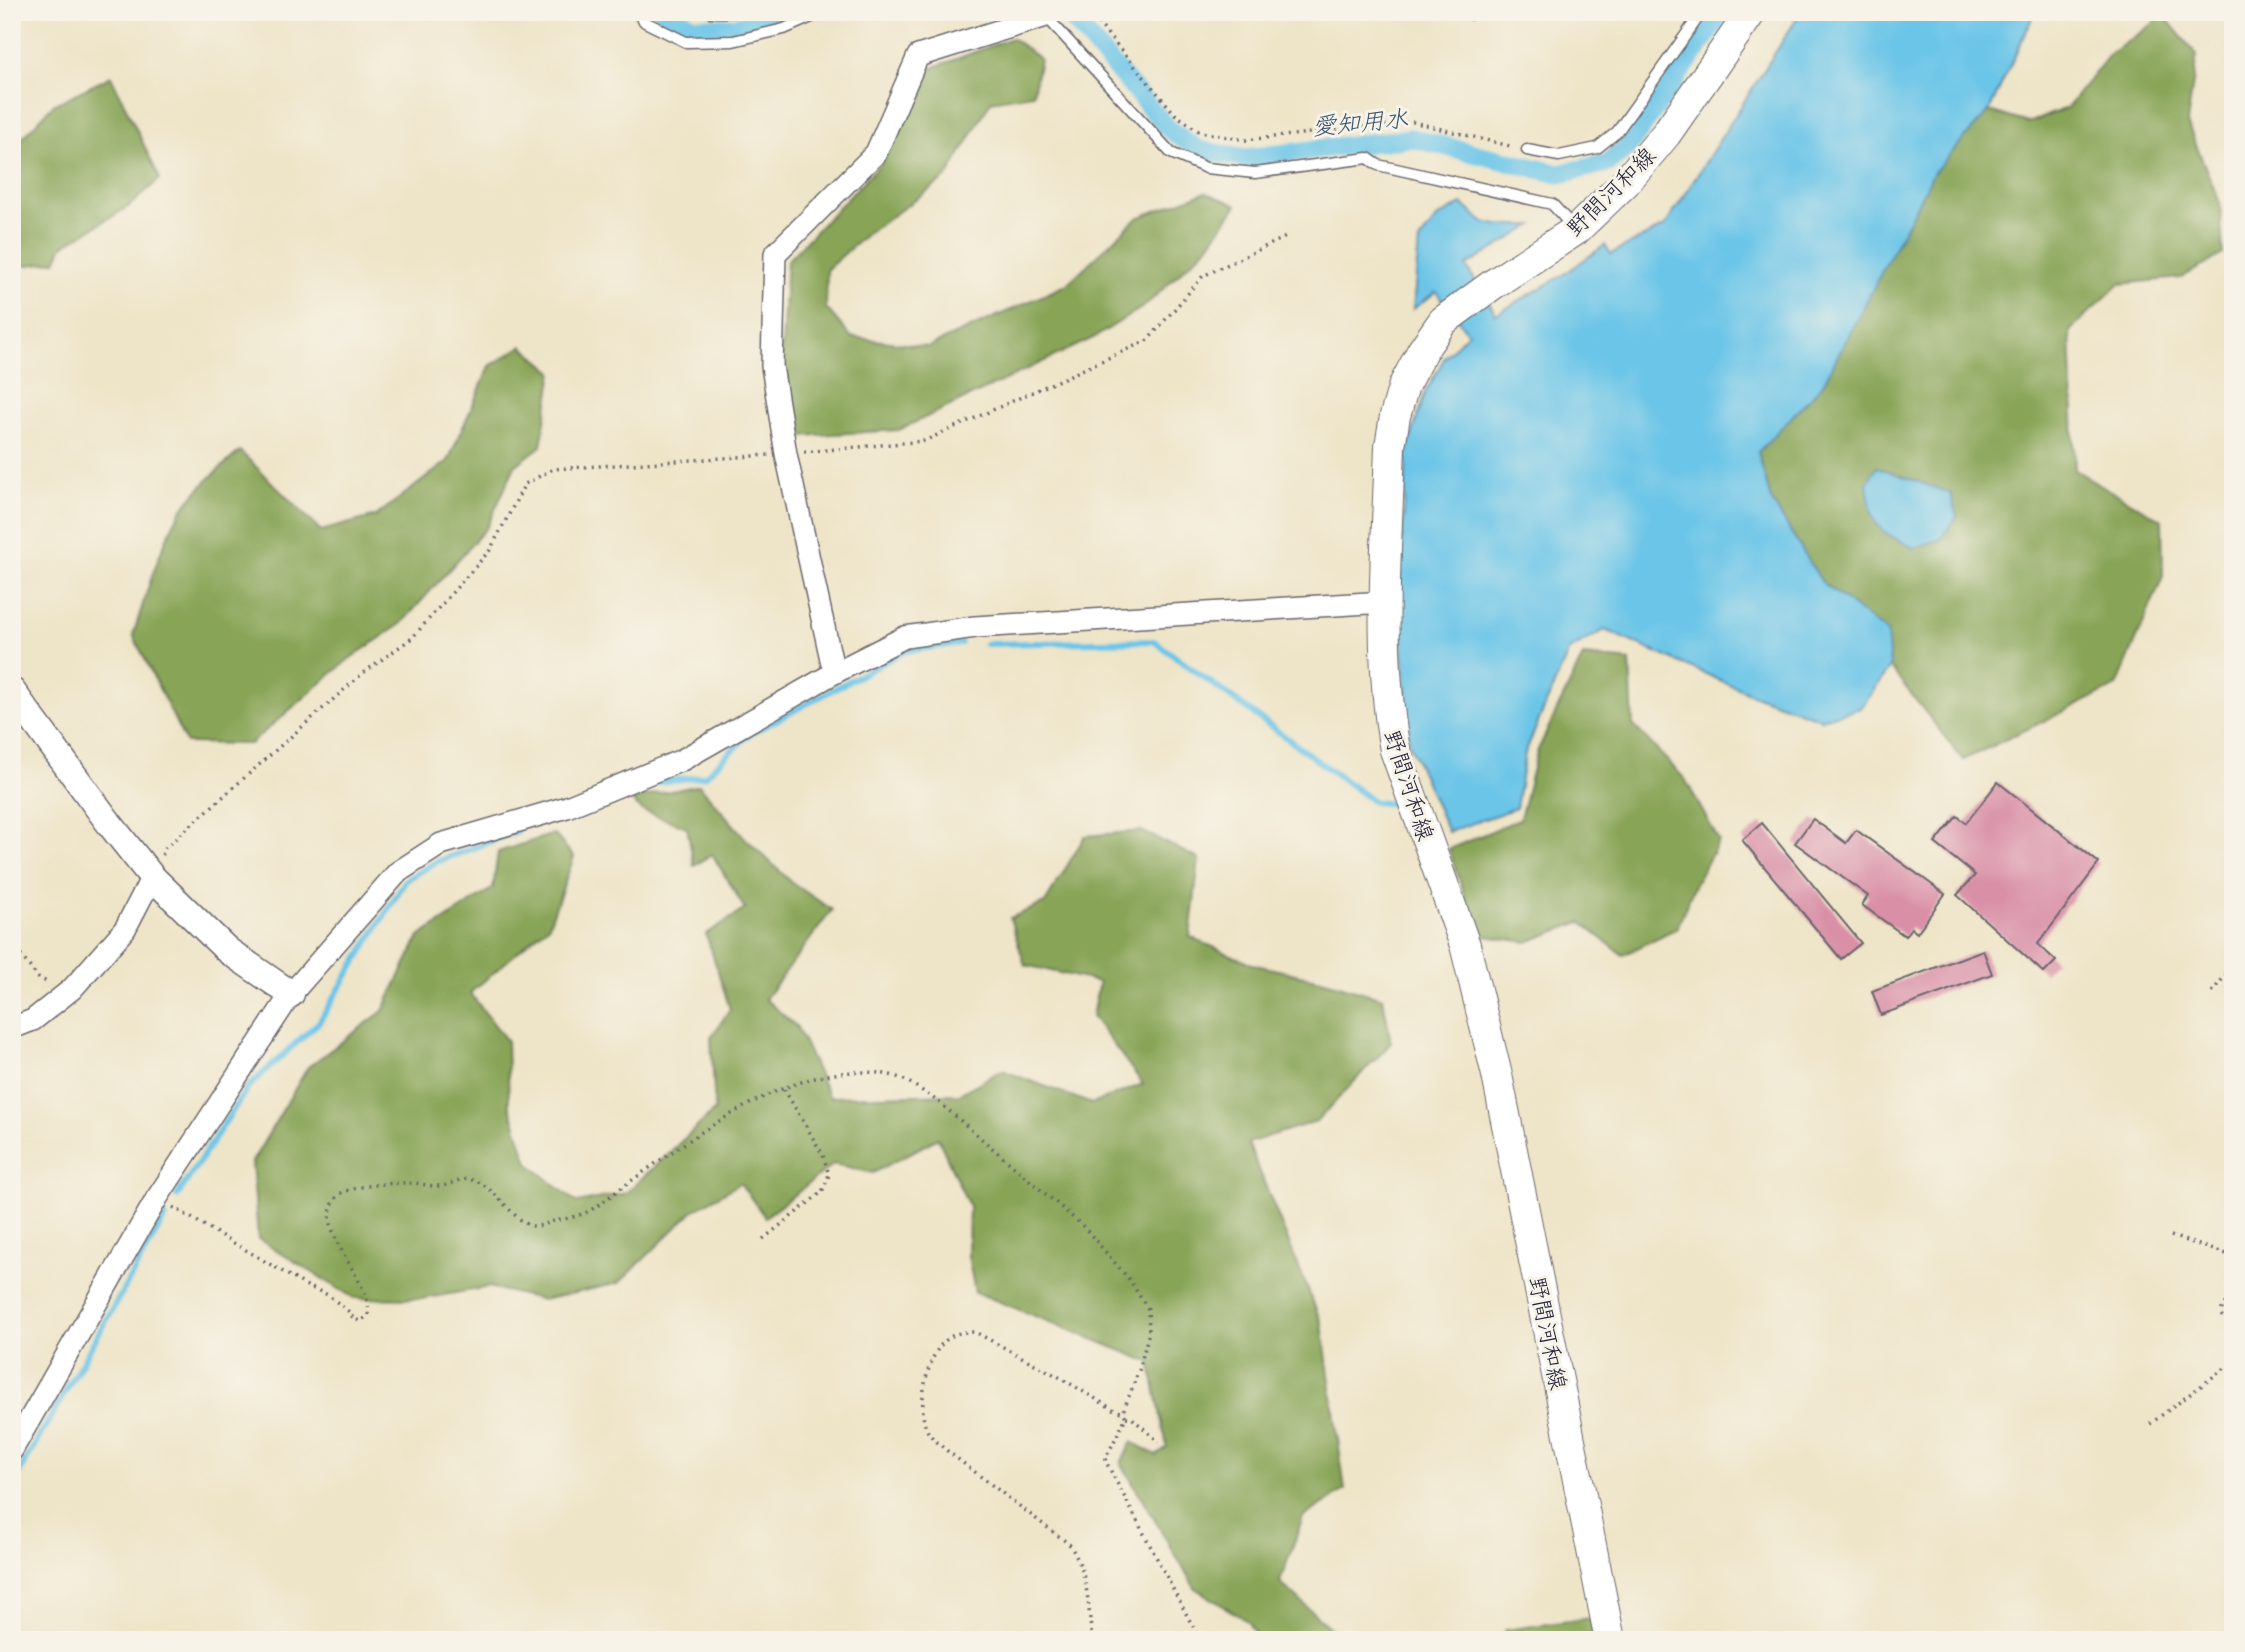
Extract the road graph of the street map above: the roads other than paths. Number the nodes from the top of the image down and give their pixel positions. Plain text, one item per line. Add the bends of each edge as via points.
1 (636, 12) edge
2 (710, 12) edge
3 (735, 12) edge
4 (823, 12) edge
5 (1702, 12) edge
6 (1751, 12) edge
7 (1046, 13) edge
8 (1527, 150) road end
9 (1576, 230) junction
10 (1385, 602) junction
11 (834, 673) junction
12 (12, 691) edge
13 (152, 877) junction
14 (291, 994) junction
15 (12, 1028) edge
16 (12, 1450) edge
17 (1610, 1640) edge

1 - 4 lane via 645,22 686,42 733,41 784,29
2 - 3 lane
5 - 8 lane via 1618,132 1597,148 1559,156
6 - 9 main road, 野間河和線 via 1666,134 1625,183
7 - 9 lane via 1171,153 1206,168 1255,173 1368,158 1378,165 1552,204
7 - 11 street via 918,56 876,153 775,254 772,366 786,454
9 - 10 main road, 野間河和線 via 1443,321 1404,385 1390,446
10 - 11 street via 975,627 905,637
10 - 17 main road, 野間河和線 via 1389,716 1395,750 1472,971
11 - 14 street via 682,760 567,807 441,844 398,872
12 - 13 street
13 - 14 street via 227,950
13 - 15 street via 125,929 72,989 33,1020
14 - 16 street via 157,1198

